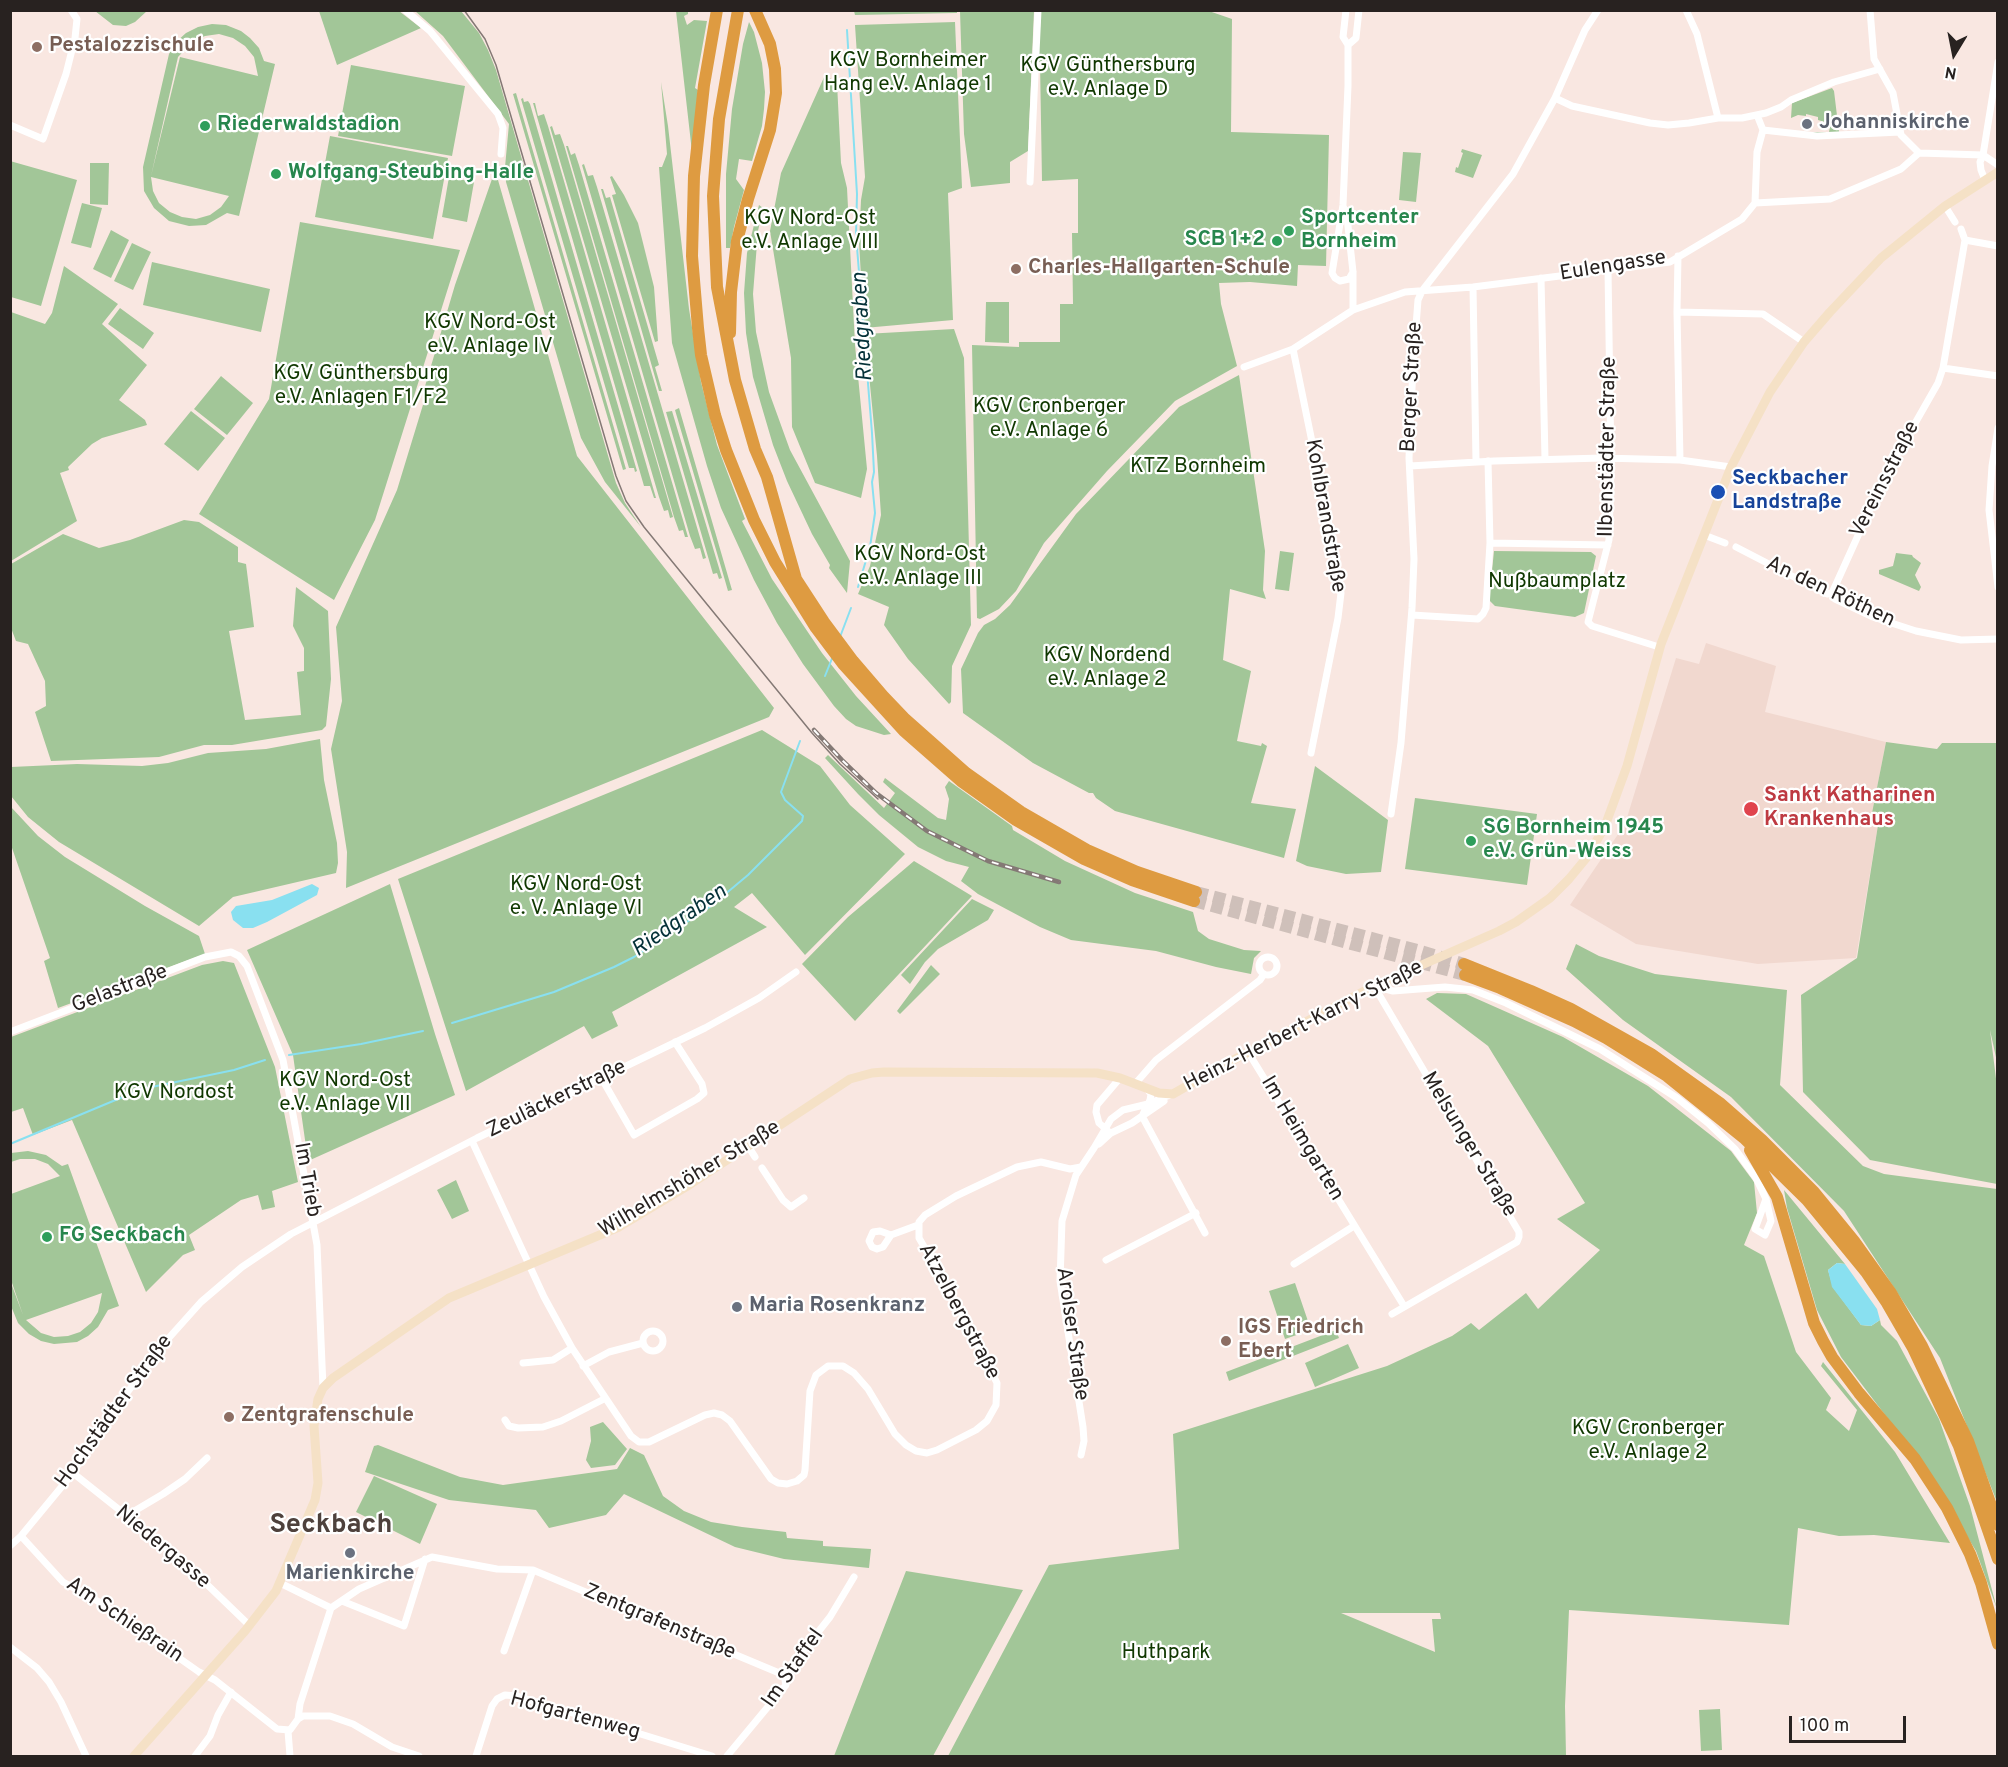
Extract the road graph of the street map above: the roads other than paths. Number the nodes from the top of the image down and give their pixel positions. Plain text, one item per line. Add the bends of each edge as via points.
1 (71, 10) edge
2 (405, 10) edge
3 (755, 10) edge
4 (1038, 10) edge
5 (1346, 10) edge
6 (1359, 10) edge
7 (1598, 10) edge
8 (1686, 10) edge
9 (1870, 10) edge
10 (737, 13) edge
11 (716, 15) edge
12 (1348, 45) junction
13 (1998, 62) edge
14 (1880, 69) junction
15 (1556, 98) junction
16 (1757, 115) junction
17 (1718, 118) junction
18 (10, 124) edge
19 (1763, 130) junction
20 (1900, 132) junction
21 (1919, 153) junction
22 (501, 154) dead end
23 (1983, 155) junction
24 (1998, 165) edge
25 (1998, 172) edge
26 (1985, 180) junction
27 (1030, 182) dead end
28 (1755, 203) junction
29 (1343, 205) junction
30 (1945, 206) junction
31 (1955, 222) dead end
32 (1960, 230) dead end
33 (1965, 240) junction
34 (1998, 246) edge
35 (1678, 256) junction
36 (1608, 270) junction
37 (1353, 272) junction
38 (1541, 278) junction
39 (1473, 287) junction
40 (1422, 291) junction
41 (1353, 310) junction
42 (1677, 312) junction
43 (1804, 342) junction
44 (1293, 349) junction
45 (730, 356) junction
46 (1244, 367) dead end
47 (1943, 368) junction
48 (1998, 376) edge
49 (1998, 428) edge
50 (1611, 458) junction
51 (1545, 459) junction
52 (1680, 460) junction
53 (1476, 461) junction
54 (1488, 461) junction
55 (1410, 466) junction
56 (1731, 467) junction
57 (1704, 535) junction
58 (1490, 543) junction
59 (1725, 543) dead end
60 (1608, 545) junction
61 (1736, 547) dead end
62 (1998, 587) edge
63 (798, 591) junction
64 (1832, 593) junction
65 (1412, 615) junction
66 (1998, 639) edge
67 (1659, 647) junction
68 (1311, 753) dead end
69 (1391, 814) dead end
70 (1195, 896) tunnel mouth
71 (231, 952) joint
72 (796, 972) dead end
73 (1264, 974) dead end
74 (1374, 986) junction
75 (10, 1032) edge
76 (675, 1042) junction
77 (1248, 1052) junction
78 (1120, 1078) junction
79 (602, 1079) junction
80 (1135, 1084) junction
81 (1147, 1089) junction
82 (1173, 1094) junction
83 (1148, 1104) junction
84 (1142, 1116) junction
85 (1108, 1131) junction
86 (1744, 1138) junction
87 (472, 1141) junction
88 (748, 1146) junction
89 (755, 1157) dead end
90 (1081, 1167) junction
91 (762, 1168) dead end
92 (804, 1198) dead end
93 (1766, 1199) dead end
94 (1196, 1213) junction
95 (314, 1222) junction
96 (918, 1226) junction
97 (1354, 1226) junction
98 (1205, 1233) dead end
99 (891, 1235) dead end
100 (1106, 1260) dead end
101 (1294, 1264) dead end
102 (529, 1265) junction
103 (1404, 1306) junction
104 (1392, 1314) dead end
105 (643, 1343) dead end
106 (572, 1348) junction
107 (523, 1363) dead end
108 (583, 1366) junction
109 (323, 1388) junction
110 (604, 1399) junction
111 (506, 1420) dead end
112 (1081, 1455) dead end
113 (207, 1458) dead end
114 (73, 1473) junction
115 (126, 1516) junction
116 (1998, 1525) edge
117 (21, 1536) junction
118 (10, 1546) edge
119 (425, 1559) junction
120 (1998, 1559) edge
121 (533, 1570) junction
122 (854, 1577) dead end
123 (280, 1583) junction
124 (342, 1601) junction
125 (331, 1608) junction
126 (249, 1625) junction
127 (1998, 1644) edge
128 (10, 1647) edge
129 (504, 1651) dead end
130 (206, 1675) junction
131 (784, 1675) junction
132 (231, 1692) junction
133 (298, 1719) junction
134 (288, 1731) junction
135 (86, 1756) edge
136 (134, 1756) edge
137 (195, 1756) edge
138 (290, 1756) edge
139 (419, 1756) edge
140 (476, 1756) edge
141 (712, 1756) edge
142 (727, 1756) edge

1 - 18 street via 77,19 75,38 43,139
2 - 22 street via 430,31 498,114 503,128
3 - 45 highway via 770,44 776,93 770,130 737,241
4 - 27 street
5 - 12 street via 1343,37
6 - 12 street via 1356,38
7 - 15 street, Berger Straße via 1585,30
8 - 17 street via 1697,34
9 - 14 street via 1874,59
10 - 45 highway via 719,119 713,196 717,287
11 - 63 highway via 701,105 693,188 692,256 701,355 720,434 741,491 763,539
12 - 29 street
13 - 23 street
14 - 16 street via 1834,82
14 - 20 street via 1893,93
15 - 17 street via 1572,106 1650,123 1668,125
15 - 40 street, Berger Straße via 1513,174
16 - 17 street
16 - 19 street
19 - 20 street via 1817,136
19 - 28 street via 1757,152
20 - 21 street
21 - 23 street
21 - 28 street via 1901,169 1830,199
23 - 24 street
23 - 26 street via 1980,162
25 - 26 main road
26 - 30 main road
28 - 35 street, Eulengasse via 1742,219
29 - 37 street
29 - 37 street via 1332,273 1341,281
30 - 31 street
30 - 43 main road via 1881,258
32 - 33 street
33 - 34 street
33 - 47 street, Vereinsstraße
35 - 36 street, Eulengasse via 1670,262
35 - 42 street
36 - 38 street, Eulengasse
36 - 50 street, Ilbenstädter Straße
37 - 41 street
38 - 39 street, Eulengasse
38 - 51 street
39 - 40 street, Eulengasse
39 - 53 street
40 - 41 street, Eulengasse via 1405,292
40 - 55 street, Berger Straße via 1413,365
41 - 44 street, Eulengasse
42 - 43 street via 1763,315
42 - 52 street
43 - 56 main road via 1770,392
44 - 46 street, Eulengasse
44 - 68 street, Kohlbrandstraße via 1341,593
45 - 63 highway
47 - 48 street
47 - 64 street, Vereinsstraße via 1885,476
49 - 62 street via 1989,510
50 - 51 street
50 - 52 street
50 - 60 street, Ilbenstädter Straße
51 - 54 street
52 - 56 street
53 - 54 street
53 - 55 street
54 - 58 street
55 - 65 street, Berger Straße
56 - 57 main road
57 - 59 street
57 - 67 main road
58 - 60 street
58 - 65 street via 1486,608 1478,619
60 - 67 street, Ilbenstädter Straße via 1588,622
61 - 64 street, An den Röthen via 1827,594
63 - 70 highway via 904,718 1019,816
64 - 66 street, An den Röthen via 1835,599 1873,617 1916,631 1961,640
65 - 69 street, Berger Straße
67 - 74 main road, Heinz-Herbert-Karry-Straße via 1627,766 1599,837 1569,879 1516,922
71 - 75 street, Gelastraße via 205,957
71 - 95 street, Im Trieb via 247,966 283,1060
72 - 76 street, Zeuläckerstraße via 730,1015
73 - 80 street via 1156,1060
74 - 77 main road, Heinz-Herbert-Karry-Straße
74 - 93 street via 1393,991 1445,987 1473,990 1600,1048 1708,1123 1746,1163
74 - 103 street, Melsunger Straße via 1519,1232 1517,1242
76 - 79 street, Zeuläckerstraße
76 - 79 street via 704,1093 634,1135
77 - 82 main road, Heinz-Herbert-Karry-Straße
77 - 97 street, Im Heimgarten
78 - 80 main road, Heinz-Herbert-Karry-Straße
78 - 85 street via 1097,1105 1097,1118
78 - 88 main road, Wilhelmshöher Straße via 1097,1072 872,1073 850,1079
79 - 87 street, Zeuläckerstraße
80 - 81 main road, Heinz-Herbert-Karry-Straße
81 - 82 main road, Heinz-Herbert-Karry-Straße
81 - 83 street via 1151,1094
82 - 83 street, Arolser Straße
82 - 84 street
83 - 84 street
83 - 85 street, Arolser Straße via 1116,1114
84 - 85 street
84 - 94 street
85 - 90 street, Arolser Straße
86 - 116 highway via 1667,1076 1606,1038 1464,970 1513,983 1571,1009 1659,1059 1743,1123 1814,1192 1866,1257 1922,1346 1968,1441
86 - 120 highway via 1807,1200 1887,1303 1946,1413
86 - 127 highway via 1777,1197 1814,1323 1823,1341 1859,1393 1915,1459 1947,1508 1981,1583
87 - 95 street, Zeuläckerstraße
87 - 102 street, Atzelbergstraße
88 - 89 street
88 - 102 main road, Wilhelmshöher Straße via 620,1227
90 - 96 street, Atzelbergstraße via 1070,1169 1041,1162 1017,1167 941,1205 925,1215
90 - 112 street, Arolser Straße via 1062,1221 1060,1281 1083,1427
91 - 92 street via 791,1207
94 - 98 street
94 - 100 street
95 - 109 street, Im Trieb
95 - 114 street, Hochstädter Straße via 242,1267 201,1302 125,1393
96 - 99 street
96 - 110 street, Atzelbergstraße via 919,1238 997,1383 995,1410 976,1430 933,1451 911,1449 895,1434 859,1378 843,1366 828,1366 816,1375 810,1391 806,1470 797,1481 782,1484 774,1482 722,1415 705,1415 645,1443 631,1436
97 - 101 street, Im Heimgarten
97 - 103 street, Im Heimgarten
102 - 106 street, Atzelbergstraße
102 - 109 main road, Wilhelmshöher Straße via 449,1298
103 - 104 street, Melsunger Straße
105 - 108 street
106 - 107 street via 553,1360
106 - 108 street, Atzelbergstraße
108 - 110 street, Atzelbergstraße
109 - 123 main road via 314,1426 318,1483 315,1500
110 - 111 street via 543,1426 518,1428 509,1426
113 - 115 street via 185,1479
114 - 115 street, Niedergasse
114 - 117 street, Hochstädter Straße
115 - 126 street, Niedergasse via 192,1570
117 - 118 street, Hochstädter Straße
117 - 130 street, Am Schießrain via 63,1582 101,1603
119 - 121 street, Zentgrafenstraße via 439,1557 497,1569
119 - 124 street, Zentgrafenstraße via 359,1589
119 - 124 street via 404,1626
121 - 129 street
121 - 131 street, Zentgrafenstraße
122 - 131 street, Im Staffel via 830,1617
123 - 125 street
123 - 126 main road
124 - 125 street, Zentgrafenstraße
125 - 133 street
126 - 130 main road
128 - 135 street via 49,1682
130 - 132 street, Am Schießrain
130 - 136 main road
131 - 142 street, Im Staffel via 786,1684
132 - 134 street, Am Schießrain via 274,1728
132 - 137 street via 210,1737
133 - 134 street
133 - 139 street via 317,1715 338,1718 392,1747
134 - 138 street
140 - 141 street, Hofgartenweg via 492,1706 505,1695

